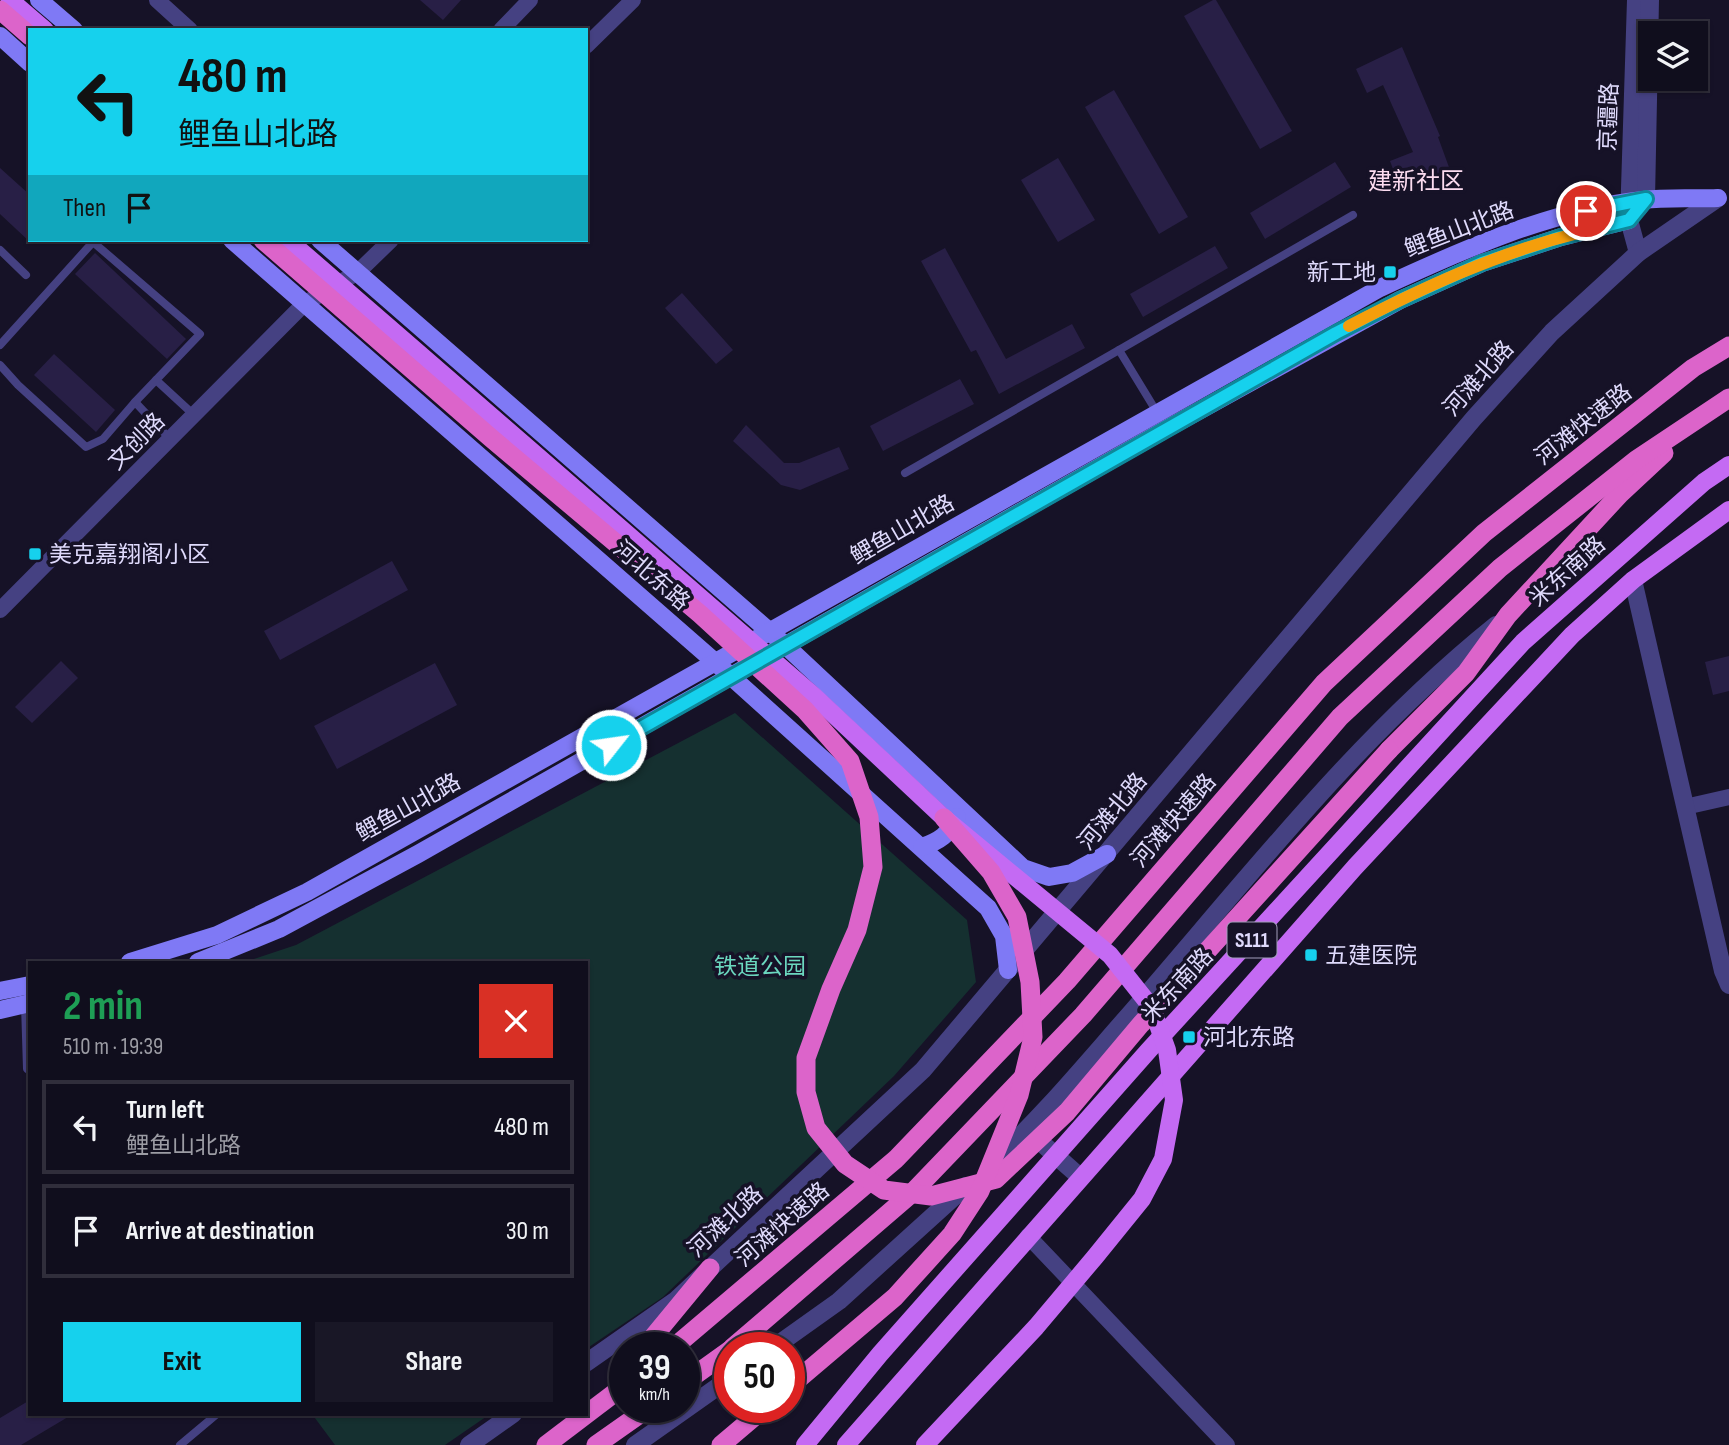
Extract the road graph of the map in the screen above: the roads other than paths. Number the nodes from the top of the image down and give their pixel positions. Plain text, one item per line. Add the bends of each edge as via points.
1 (10, 0) edge
2 (39, 0) edge
3 (157, 0) edge
4 (633, 0) edge
5 (1636, 0) edge
6 (1650, 0) edge
7 (526, 1) edge
8 (0, 10) edge
9 (43, 28) edge
10 (72, 28) edge
11 (188, 28) edge
12 (503, 28) edge
13 (28, 34) edge
14 (0, 36) edge
15 (588, 44) edge
16 (28, 60) edge
17 (1723, 196) edge
18 (1638, 201) junction
19 (1353, 215) dead end
20 (1629, 220) junction
21 (234, 242) edge
22 (265, 242) edge
23 (290, 242) edge
24 (322, 242) edge
25 (389, 242) edge
26 (0, 250) edge
27 (1638, 253) junction
28 (358, 272) junction
29 (26, 275) dead end
30 (304, 304) junction
31 (0, 345) edge
32 (1729, 346) edge
33 (1119, 350) junction
34 (0, 365) edge
35 (156, 380) junction
36 (1729, 398) edge
37 (135, 402) junction
38 (1711, 409) junction
39 (1157, 413) junction
40 (194, 415) junction
41 (1166, 429) junction
42 (170, 439) junction
43 (1729, 464) edge
44 (905, 473) dead end
45 (1729, 510) edge
46 (1633, 580) junction
47 (0, 610) edge
48 (1508, 615) junction
49 (770, 632) junction
50 (785, 645) junction
51 (715, 662) junction
52 (731, 677) junction
53 (1729, 797) edge
54 (1685, 807) junction
55 (951, 813) junction
56 (922, 847) junction
57 (1107, 854) junction
58 (133, 961) edge
59 (200, 961) edge
60 (1009, 970) junction
61 (28, 985) edge
62 (1729, 985) edge
63 (0, 991) edge
64 (27, 1004) edge
65 (0, 1010) edge
66 (28, 1070) edge
67 (1027, 1130) junction
68 (1056, 1156) junction
69 (1080, 1177) junction
70 (1028, 1236) junction
71 (710, 1268) junction
72 (657, 1332) edge
73 (692, 1332) edge
74 (751, 1332) edge
75 (795, 1332) edge
76 (588, 1362) edge
77 (805, 1373) edge
78 (609, 1387) edge
79 (714, 1389) edge
80 (609, 1397) edge
81 (588, 1410) edge
82 (588, 1412) edge
83 (215, 1416) edge
84 (510, 1416) edge
85 (583, 1416) edge
86 (627, 1423) edge
87 (747, 1423) edge
88 (180, 1445) edge
89 (469, 1445) edge
90 (545, 1445) edge
91 (596, 1445) edge
92 (635, 1445) edge
93 (721, 1445) edge
94 (805, 1445) edge
95 (846, 1445) edge
96 (925, 1445) edge
97 (1227, 1445) edge

1 - 9 main road
2 - 10 main road
3 - 11 street
4 - 15 street
5 - 18 street, 京疆路
6 - 18 street, 京疆路
7 - 12 street
8 - 13 highway
14 - 16 main road
17 - 18 main road, 鲤鱼山北路
17 - 27 street, 河滩北路
18 - 20 street
18 - 39 main road, 鲤鱼山北路 via 1516,232 1420,270
19 - 33 lane
20 - 27 street
20 - 41 main road, 鲤鱼山北路 via 1482,263 1336,333
21 - 30 main road, 河北东路
22 - 48 highway, bridge via 700,614 805,710 850,761 869,817 873,867 857,930 806,1058 806,1092 816,1128 845,1164 884,1190 931,1196 996,1179 1067,1112 1390,750 1466,673
23 - 55 main road, bridge
24 - 28 main road, 河北东路
25 - 28 street, 文创路
26 - 29 lane
27 - 57 street, 河滩北路 via 1552,331 1474,418
28 - 30 street, 文创路
28 - 49 main road, 河北东路
30 - 40 street, 文创路
30 - 51 main road, 河北东路
31 - 35 lane via 93,242 200,334
32 - 73 highway, 河滩快速路 via 1693,368 1484,533 1324,683 1067,981 896,1159
33 - 39 lane
33 - 44 lane
34 - 37 lane via 86,447 103,439
35 - 37 lane
35 - 40 lane
36 - 38 highway
37 - 42 lane
38 - 48 highway via 1620,494
38 - 74 highway via 1636,460 1500,568 1340,717 1083,1015 912,1193
39 - 41 lane
39 - 49 main road, 鲤鱼山北路
40 - 42 street, 文创路
41 - 50 main road, 鲤鱼山北路
42 - 47 street, 文创路
43 - 68 main road, 米东南路 / S111 via 1523,642
45 - 46 main road, S111
46 - 54 street
46 - 69 main road, S111 via 1572,635 1355,867
48 - 67 street via 1447,665 1303,812
49 - 50 main road, 河北东路
49 - 51 main road, 鲤鱼山北路
50 - 52 main road, 鲤鱼山北路
50 - 55 main road, 河北东路
51 - 52 main road, 河北东路
51 - 58 main road, 鲤鱼山北路 via 307,892 217,935
52 - 56 main road, 河北东路
52 - 59 main road, 鲤鱼山北路 via 279,929
53 - 54 street
54 - 62 street
55 - 56 main road via 951,830 940,841
55 - 57 main road, 河北东路 via 1023,868 1049,877 1072,873
55 - 77 highway, bridge via 1017,918 1030,982 1033,1037 1019,1095 980,1191 952,1234 895,1297
55 - 96 main road, bridge via 1128,976 1152,1008 1164,1040 1174,1100 1163,1159 1142,1199 1035,1328
56 - 60 main road, 河北东路 via 988,908 1004,936
57 - 60 street, 河滩北路
60 - 71 street, 河滩北路 via 923,1070
61 - 63 main road
64 - 65 main road
64 - 66 lane
67 - 68 street
67 - 75 street via 839,1301
68 - 69 street
68 - 94 main road, 米东南路 / S111 via 880,1353
69 - 70 main road, S111
70 - 95 main road, S111
70 - 97 street
71 - 72 highway
71 - 76 street, 河滩北路 via 676,1300
78 - 81 highway
79 - 92 street
80 - 82 highway
83 - 88 lane
84 - 89 street
85 - 90 highway
86 - 91 highway
87 - 93 highway

